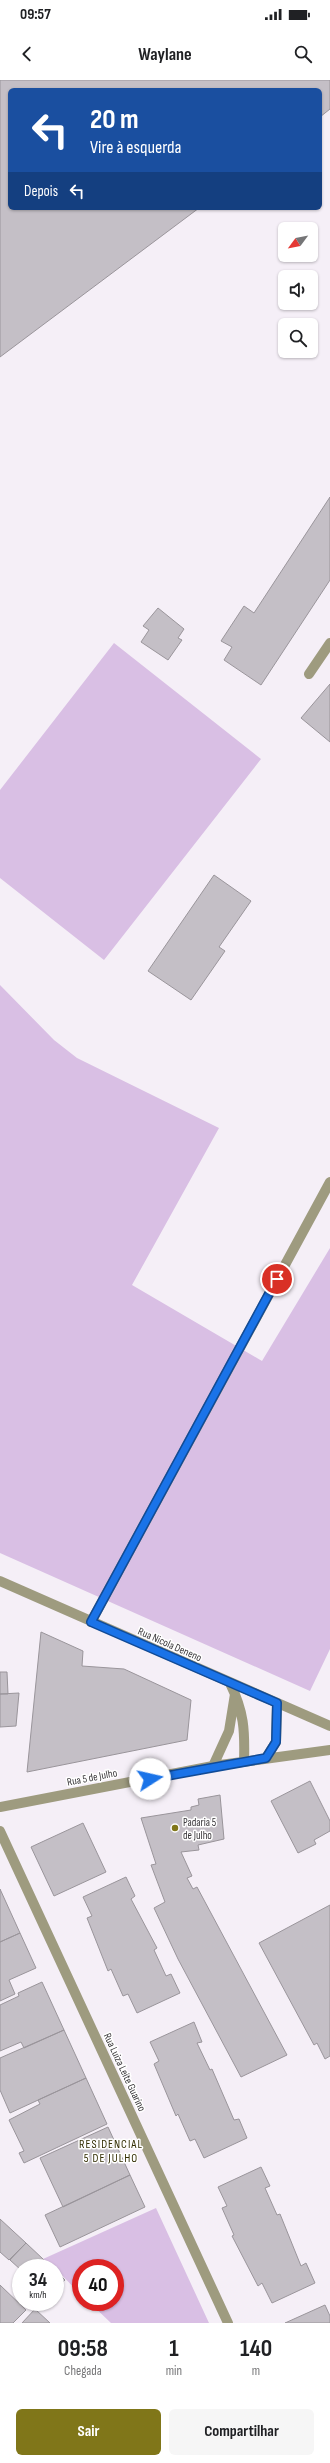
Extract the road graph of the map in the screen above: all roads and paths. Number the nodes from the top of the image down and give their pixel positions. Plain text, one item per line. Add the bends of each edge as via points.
1 (330, 643) edge
2 (309, 674) dead end
3 (330, 1182) edge
4 (0, 1581) edge
5 (91, 1622) junction
6 (230, 1683) junction
7 (235, 1693) junction
8 (277, 1703) junction
9 (330, 1726) edge
10 (330, 1750) edge
11 (266, 1758) junction
12 (244, 1762) junction
13 (213, 1766) junction
14 (0, 1806) edge
15 (0, 1831) edge
16 (228, 2323) edge

1 - 2 street
3 - 5 street
4 - 5 street, Rua Nicola Deneno
5 - 6 street, Rua Nicola Deneno
6 - 7 street
6 - 8 street, Rua Nicola Deneno
7 - 12 street via 243,1713
7 - 13 street via 229,1731
8 - 9 street, Rua Nicola Deneno
8 - 11 street via 276,1742
10 - 11 street, Rua 5 de Julho
11 - 12 street, Rua 5 de Julho
12 - 13 street, Rua 5 de Julho
13 - 14 street, Rua 5 de Julho
15 - 16 street, Rua Luiza Leite Guarino

